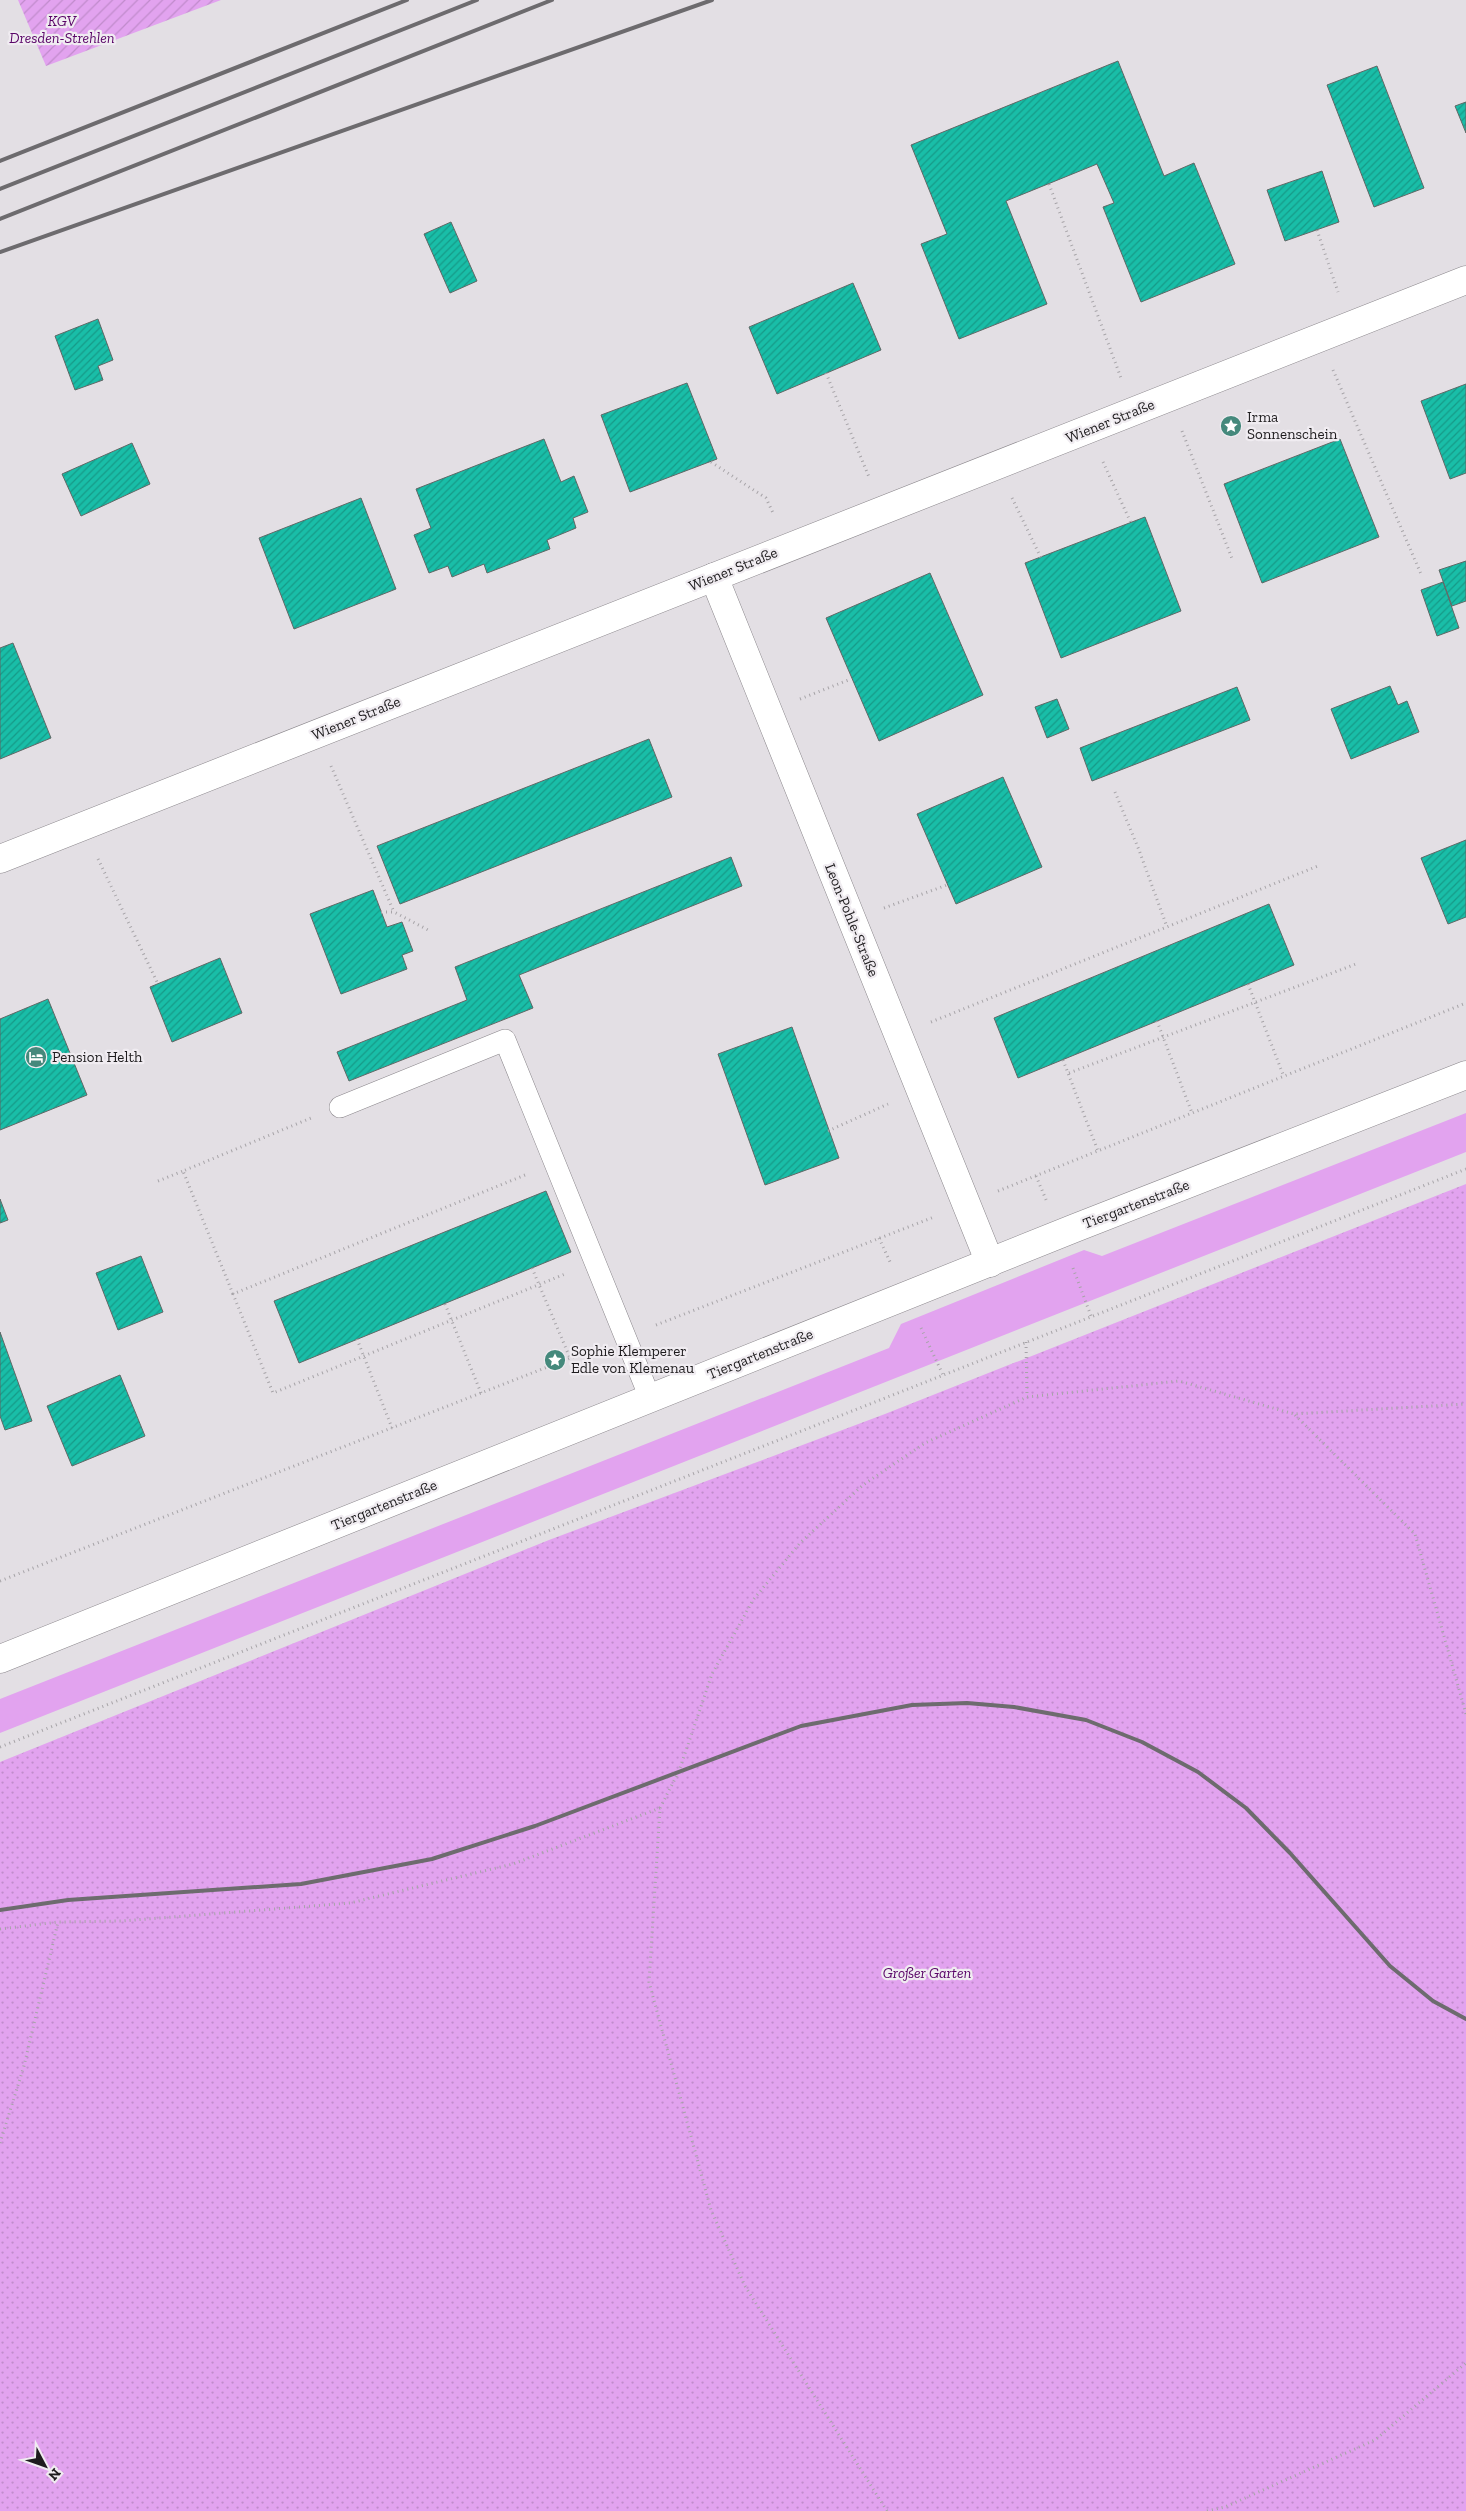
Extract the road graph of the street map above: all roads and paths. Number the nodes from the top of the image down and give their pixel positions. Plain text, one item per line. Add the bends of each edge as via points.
1 (1049, 184) dead end
2 (1317, 230) dead end
3 (1466, 280) edge
4 (1350, 326) junction
5 (1319, 338) junction
6 (826, 373) dead end
7 (1169, 397) junction
8 (1133, 412) junction
9 (1088, 429) junction
10 (711, 462) dead end
11 (997, 465) junction
12 (883, 510) junction
13 (1131, 523) dead end
14 (789, 547) junction
15 (1041, 558) dead end
16 (1233, 560) dead end
17 (1421, 574) dead end
18 (714, 577) junction
19 (851, 679) dead end
20 (768, 711) junction
21 (317, 734) junction
22 (1115, 792) dead end
23 (83, 826) junction
24 (0, 859) edge
25 (1318, 866) dead end
26 (947, 885) dead end
27 (381, 912) dead end
28 (394, 912) junction
29 (852, 920) junction
30 (1167, 927) junction
31 (430, 931) dead end
32 (1356, 964) dead end
33 (158, 984) dead end
34 (1248, 984) dead end
35 (1256, 1002) junction
36 (1466, 1003) edge
37 (1157, 1021) dead end
38 (899, 1036) junction
39 (1163, 1037) junction
40 (1063, 1060) dead end
41 (1069, 1073) junction
42 (1466, 1075) edge
43 (1284, 1077) junction
44 (920, 1090) junction
45 (340, 1107) joint
46 (1192, 1114) junction
47 (828, 1131) dead end
48 (1098, 1151) junction
49 (555, 1162) junction
50 (1466, 1169) edge
51 (183, 1171) junction
52 (158, 1181) dead end
53 (966, 1204) junction
54 (1060, 1234) junction
55 (595, 1261) junction
56 (990, 1263) junction
57 (532, 1268) dead end
58 (538, 1284) junction
59 (233, 1294) junction
60 (905, 1296) junction
61 (445, 1304) dead end
62 (1092, 1316) junction
63 (452, 1320) junction
64 (357, 1340) dead end
65 (1026, 1342) junction
66 (364, 1356) junction
67 (570, 1358) dead end
68 (943, 1375) junction
69 (481, 1393) dead end
70 (1027, 1396) junction
71 (650, 1398) junction
72 (1466, 1404) edge
73 (1294, 1414) junction
74 (392, 1428) dead end
75 (266, 1476) dead end
76 (0, 1581) edge
77 (0, 1659) edge
78 (1466, 1714) edge
79 (0, 1747) edge
80 (660, 1808) junction
81 (58, 1922) junction
82 (0, 1929) edge
83 (0, 2143) edge
84 (1466, 2363) edge
85 (887, 2511) edge
86 (1207, 2511) edge

1 - 8 path
2 - 4 path
3 - 4 street, Wiener Straße
4 - 5 street, Wiener Straße
5 - 7 street, Wiener Straße
5 - 17 path
6 - 12 path
7 - 8 street, Wiener Straße
7 - 16 path
8 - 9 street, Wiener Straße
9 - 11 street, Wiener Straße
9 - 13 path
10 - 14 path via 766,498
11 - 12 street, Wiener Straße
11 - 15 path
12 - 14 street, Wiener Straße
14 - 18 street, Wiener Straße
18 - 20 street, Leon-Pohle-Straße
18 - 21 street, Wiener Straße
19 - 20 path
20 - 29 street, Leon-Pohle-Straße
21 - 23 street, Wiener Straße
21 - 28 path
22 - 30 path
23 - 24 street, Wiener Straße
23 - 33 path
25 - 30 path
26 - 29 path
27 - 28 path
28 - 31 path
29 - 38 street, Leon-Pohle-Straße
30 - 38 path
32 - 35 path
34 - 35 path
35 - 39 path
35 - 43 path
36 - 43 path
37 - 39 path
38 - 44 street, Leon-Pohle-Straße
39 - 41 path
39 - 46 path
40 - 41 path
41 - 48 path
42 - 54 street, Tiergartenstraße
43 - 46 path
44 - 47 path
44 - 53 street, Leon-Pohle-Straße
45 - 49 lane via 505,1040
45 - 51 path
46 - 48 path
48 - 53 path
49 - 55 lane
49 - 59 path
50 - 62 path
51 - 52 path
51 - 59 path
53 - 56 street, Leon-Pohle-Straße
54 - 56 street, Tiergartenstraße
54 - 62 path
55 - 58 path
55 - 71 lane
56 - 60 street, Tiergartenstraße
57 - 58 path
58 - 63 path
58 - 67 path
59 - 66 path via 273,1392
60 - 68 path
60 - 71 street, Tiergartenstraße
61 - 63 path
62 - 65 path
63 - 66 path
63 - 69 path
64 - 66 path
65 - 68 path
65 - 70 path
66 - 74 path
68 - 79 path
70 - 73 path via 1179,1381
70 - 80 path via 925,1443 863,1485 800,1544 753,1600 712,1674 679,1771
71 - 77 street, Tiergartenstraße
72 - 73 path
73 - 78 path via 1415,1534
75 - 76 path
80 - 81 path via 513,1864 350,1904 122,1921
80 - 85 path via 649,1982 711,2210 745,2286
81 - 82 path
81 - 83 path via 24,2066
84 - 86 path via 1375,2440 1225,2507

